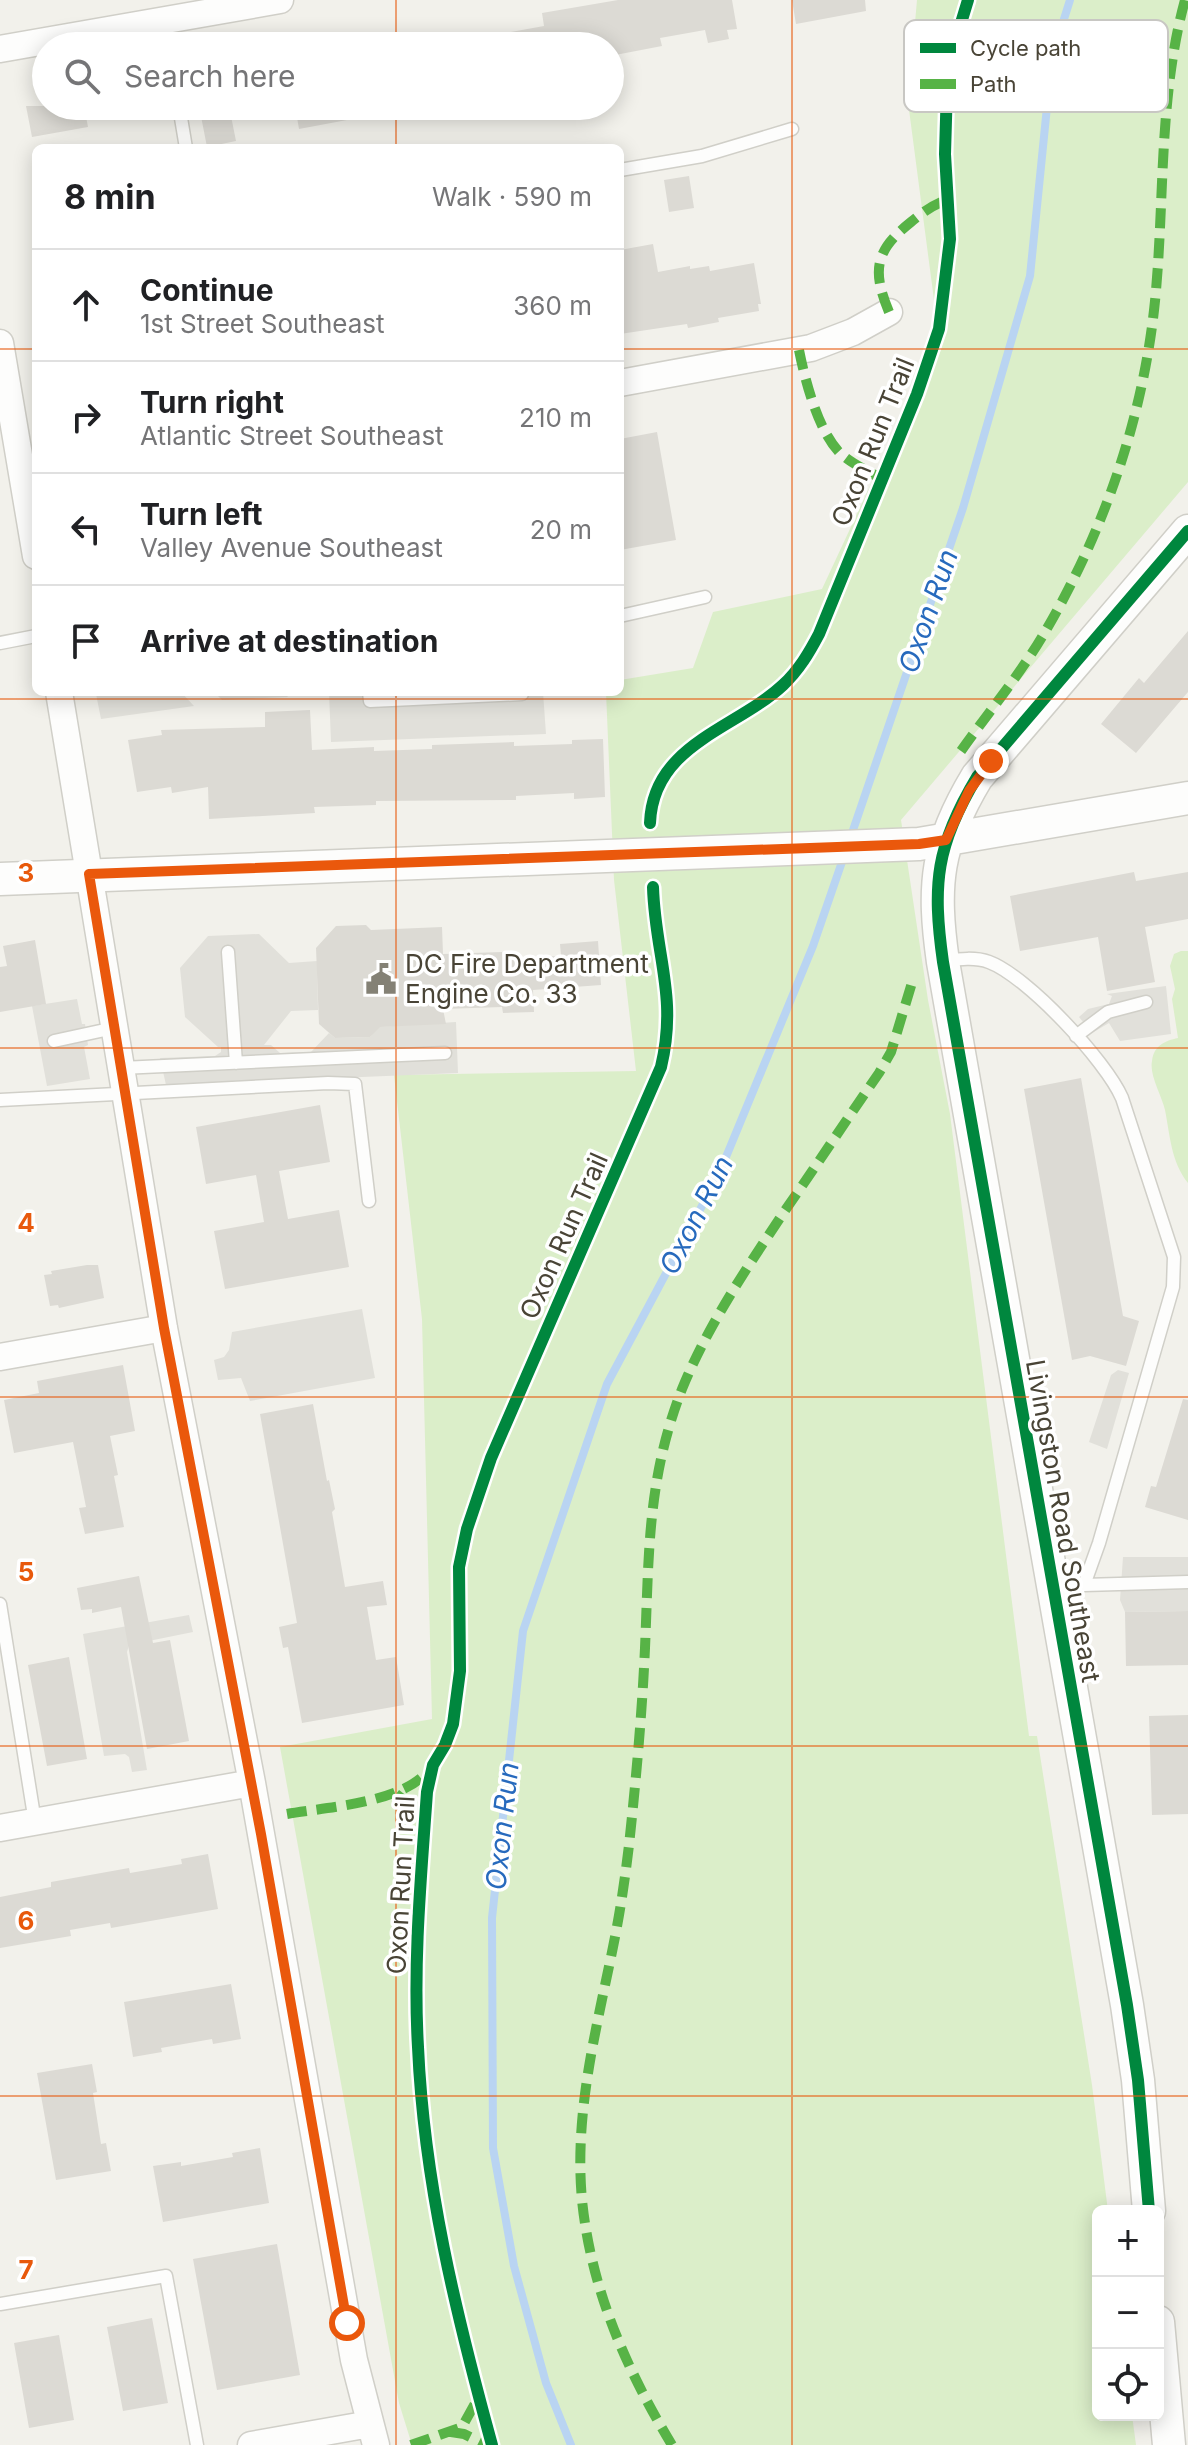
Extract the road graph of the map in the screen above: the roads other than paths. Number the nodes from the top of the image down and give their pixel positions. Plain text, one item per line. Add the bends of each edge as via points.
1 (280, 0) edge
2 (172, 32) edge
3 (32, 46) edge
4 (0, 49) edge
5 (181, 120) edge
6 (792, 129) dead end
7 (185, 144) edge
8 (624, 169) edge
9 (889, 312) dead end
10 (0, 343) edge
11 (624, 382) edge
12 (30, 492) edge
13 (32, 513) edge
14 (1188, 531) edge
15 (705, 597) dead end
16 (624, 615) edge
17 (32, 637) edge
18 (0, 643) edge
19 (60, 696) edge
20 (369, 696) edge
21 (479, 696) edge
22 (1188, 798) edge
23 (946, 840) junction
24 (89, 874) junction
25 (0, 879) edge
26 (228, 952) dead end
27 (943, 962) junction
28 (1146, 1002) dead end
29 (114, 1028) junction
30 (1076, 1036) junction
31 (54, 1041) dead end
32 (445, 1053) dead end
33 (236, 1063) junction
34 (121, 1068) junction
35 (125, 1094) junction
36 (0, 1100) edge
37 (369, 1201) dead end
38 (164, 1328) junction
39 (0, 1357) edge
40 (1188, 1582) edge
41 (1069, 1589) junction
42 (0, 1604) edge
43 (252, 1783) junction
44 (35, 1822) junction
45 (0, 1828) edge
46 (1148, 2205) edge
47 (0, 2304) edge
48 (1160, 2349) edge
49 (373, 2434) edge
50 (197, 2445) edge
51 (251, 2445) edge
52 (1169, 2445) edge

1 - 2 street
3 - 4 street
5 - 7 lane
6 - 8 lane via 702,156
9 - 11 street via 811,348
10 - 12 street
12 - 13 street
14 - 23 street, Livingston Road Southeast via 977,777
15 - 16 lane
17 - 18 lane
19 - 24 street
20 - 21 lane via 370,701
22 - 23 street
23 - 24 street
23 - 27 street, Livingston Road Southeast via 936,893
24 - 25 street
24 - 29 street
26 - 33 lane
27 - 30 lane, Livingston Road Southeast via 975,959 1001,968 1035,992
27 - 41 street, Livingston Road Southeast
28 - 30 lane via 1108,1012
29 - 31 lane
29 - 34 street
30 - 41 lane, Livingston Road Southeast via 1117,1088 1175,1268 1099,1543
32 - 33 lane
33 - 34 lane
34 - 35 street
35 - 36 lane
35 - 37 lane via 355,1084
35 - 38 street
38 - 39 street
38 - 43 street
40 - 41 lane
41 - 46 street, Livingston Road Southeast via 1138,2080
42 - 44 lane
43 - 44 street
43 - 49 street via 349,2336
44 - 45 street
47 - 50 lane via 166,2276
48 - 52 street
49 - 51 street

